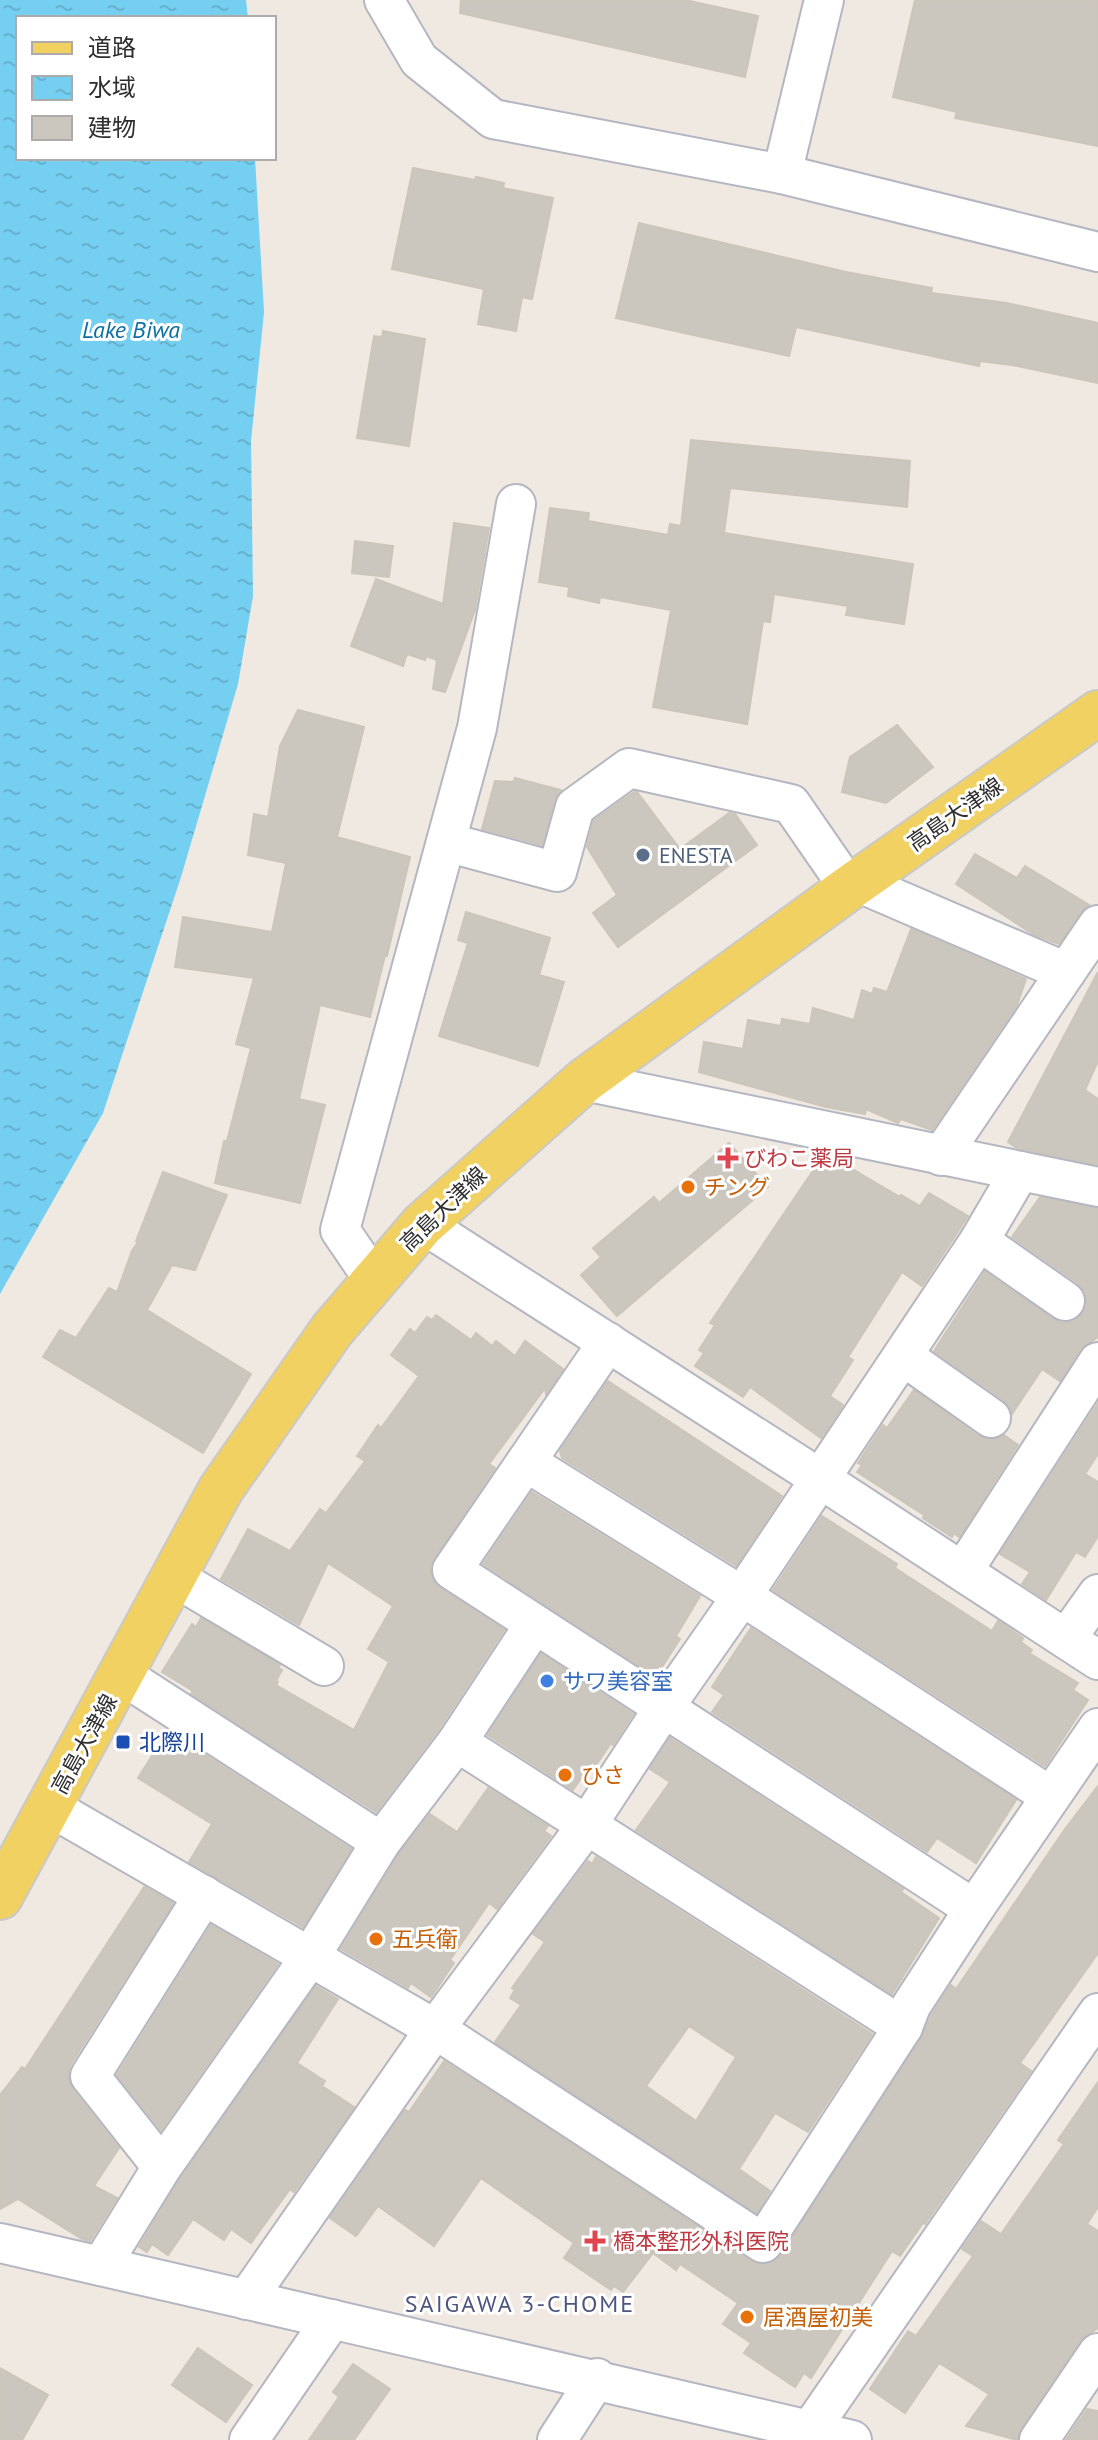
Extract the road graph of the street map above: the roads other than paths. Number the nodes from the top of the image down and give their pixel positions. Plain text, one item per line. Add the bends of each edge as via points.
1 (384, 0) edge
2 (824, 0) edge
3 (782, 174) junction
4 (1098, 252) edge
5 (516, 504) dead end
6 (1098, 713) edge
7 (446, 842) junction
8 (853, 885) junction
9 (1098, 925) edge
10 (1066, 972) junction
11 (584, 1081) junction
12 (941, 1156) junction
13 (1020, 1171) junction
14 (1098, 1187) edge
15 (423, 1224) junction
16 (979, 1241) junction
17 (374, 1280) junction
18 (1065, 1301) dead end
19 (608, 1342) junction
20 (903, 1356) junction
21 (1098, 1362) edge
22 (991, 1418) dead end
23 (526, 1462) junction
24 (819, 1478) junction
25 (963, 1571) junction
26 (174, 1577) junction
27 (1098, 1594) edge
28 (742, 1596) junction
29 (534, 1625) junction
30 (1066, 1639) junction
31 (1098, 1660) edge
32 (324, 1666) dead end
33 (122, 1675) junction
34 (663, 1709) junction
35 (1098, 1728) edge
36 (457, 1742) junction
37 (1050, 1796) junction
38 (50, 1807) junction
39 (587, 1825) junction
40 (381, 1842) junction
41 (204, 1895) junction
42 (0, 1897) edge
43 (974, 1909) junction
44 (310, 1957) junction
45 (1098, 2013) edge
46 (903, 2027) junction
47 (435, 2029) junction
48 (162, 2167) junction
49 (0, 2243) edge
50 (101, 2266) junction
51 (246, 2300) junction
52 (332, 2319) junction
53 (1098, 2353) edge
54 (597, 2378) junction
55 (810, 2430) junction
56 (249, 2440) edge
57 (557, 2440) edge
58 (852, 2440) edge
59 (1039, 2440) edge

1 - 3 street via 419,60 493,119
2 - 3 street
3 - 4 street
5 - 7 street via 477,728
6 - 8 main road, 高島大津線
7 - 8 street via 557,872 575,807 629,768 791,804
7 - 17 street via 340,1230
8 - 10 street
8 - 11 main road, 高島大津線
9 - 10 street
10 - 12 street
11 - 12 street
11 - 15 main road, 高島大津線
12 - 13 street
13 - 14 street
13 - 16 street
15 - 17 main road, 高島大津線
15 - 19 street
16 - 18 street
16 - 20 street
17 - 26 main road, 高島大津線 via 332,1330 221,1489
19 - 23 street
19 - 24 street
20 - 22 street
20 - 24 street
21 - 25 street
23 - 28 street
23 - 29 street via 452,1570
24 - 25 street
24 - 28 street
25 - 30 street
26 - 32 street
26 - 33 main road, 高島大津線
27 - 30 street
28 - 34 street
28 - 37 street
29 - 34 street
29 - 36 street
30 - 31 street
33 - 38 main road, 高島大津線
33 - 40 street
34 - 39 street
34 - 43 street
35 - 37 street
36 - 39 street
36 - 40 street
37 - 43 street
38 - 41 street
38 - 42 main road, 高島大津線
39 - 46 street
39 - 47 street
40 - 44 street
41 - 44 street
41 - 48 street via 90,2076
43 - 46 street
44 - 47 street
44 - 48 street
45 - 55 street
46 - 47 street via 763,2243
47 - 51 street
48 - 50 street
49 - 50 street
50 - 51 street
51 - 52 street
52 - 54 street
52 - 56 street
53 - 59 street
54 - 55 street
54 - 57 street
55 - 58 street

